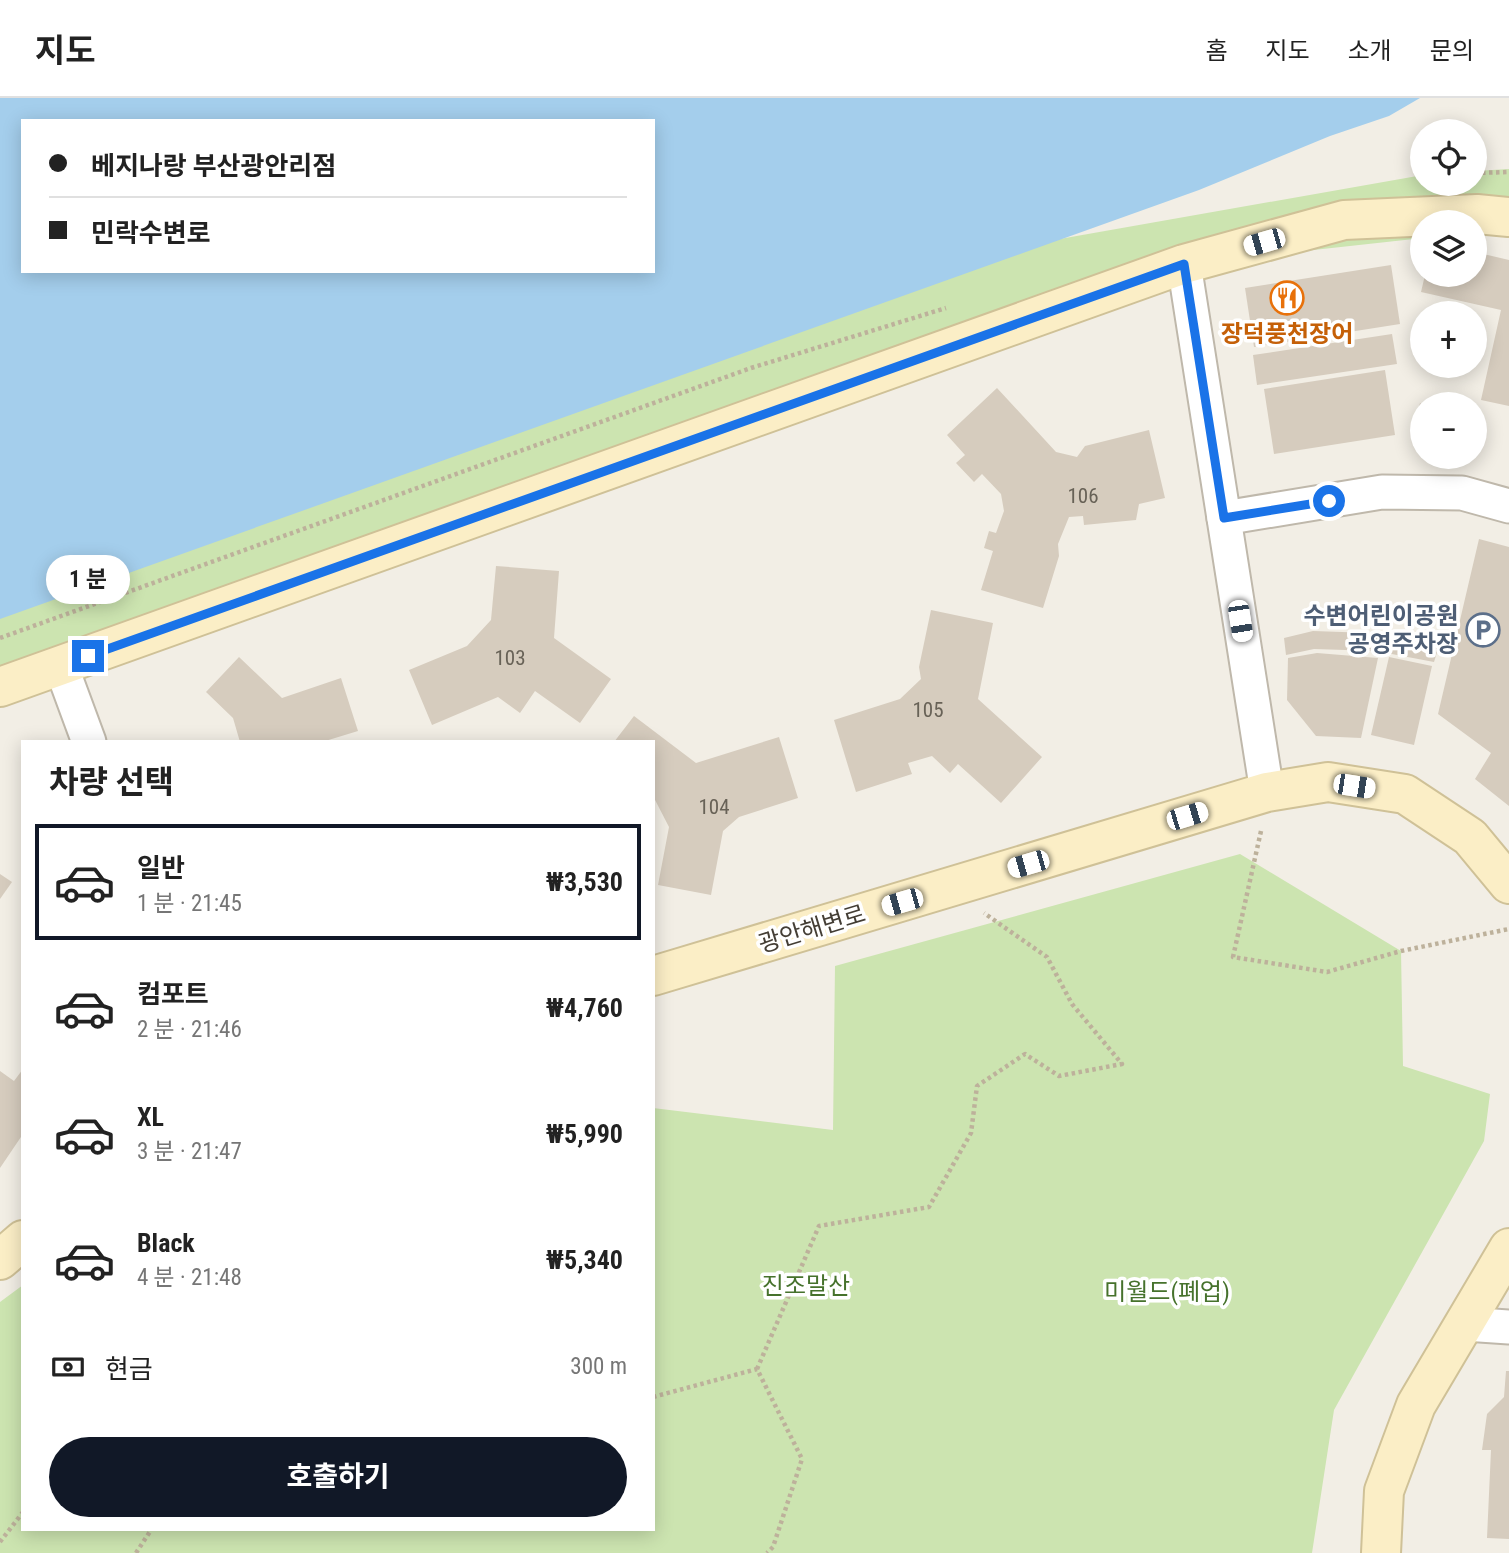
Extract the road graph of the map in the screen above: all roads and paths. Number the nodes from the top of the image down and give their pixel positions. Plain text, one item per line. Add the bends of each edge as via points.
1 (1509, 172) edge
2 (1487, 173) edge
3 (1509, 217) edge
4 (1184, 264) junction
5 (1509, 506) edge
6 (1224, 518) junction
7 (61, 666) junction
8 (0, 687) edge
9 (88, 740) edge
10 (1267, 792) junction
11 (1509, 884) edge
12 (948, 888) junction
13 (1509, 929) edge
14 (655, 975) edge
15 (21, 1242) edge
16 (1509, 1248) edge
17 (0, 1260) edge
18 (1465, 1324) junction
19 (1509, 1327) edge
20 (757, 1369) junction
21 (655, 1395) edge
22 (21, 1515) edge
23 (150, 1531) edge
24 (0, 1542) edge
25 (136, 1553) edge
26 (767, 1553) edge
27 (1381, 1553) edge

1 - 2 path
3 - 4 street via 1476,214 1344,220
4 - 6 street
4 - 7 street
5 - 6 street via 1462,493 1382,492
6 - 10 street
7 - 8 street
7 - 9 street
10 - 11 street, 광안해변로 via 1328,782 1405,794 1470,837
10 - 12 street, 광안해변로
10 - 13 path via 1256,864 1233,957 1327,972
12 - 14 street, 광안해변로
12 - 20 path via 1047,957 1072,1004 1122,1064 1059,1076 1025,1054 977,1086 971,1133 929,1207 819,1226
15 - 17 street
16 - 18 street
18 - 19 street
18 - 27 street via 1416,1405 1384,1491
20 - 21 path
20 - 26 path via 802,1460 773,1547
22 - 24 path
23 - 25 path

